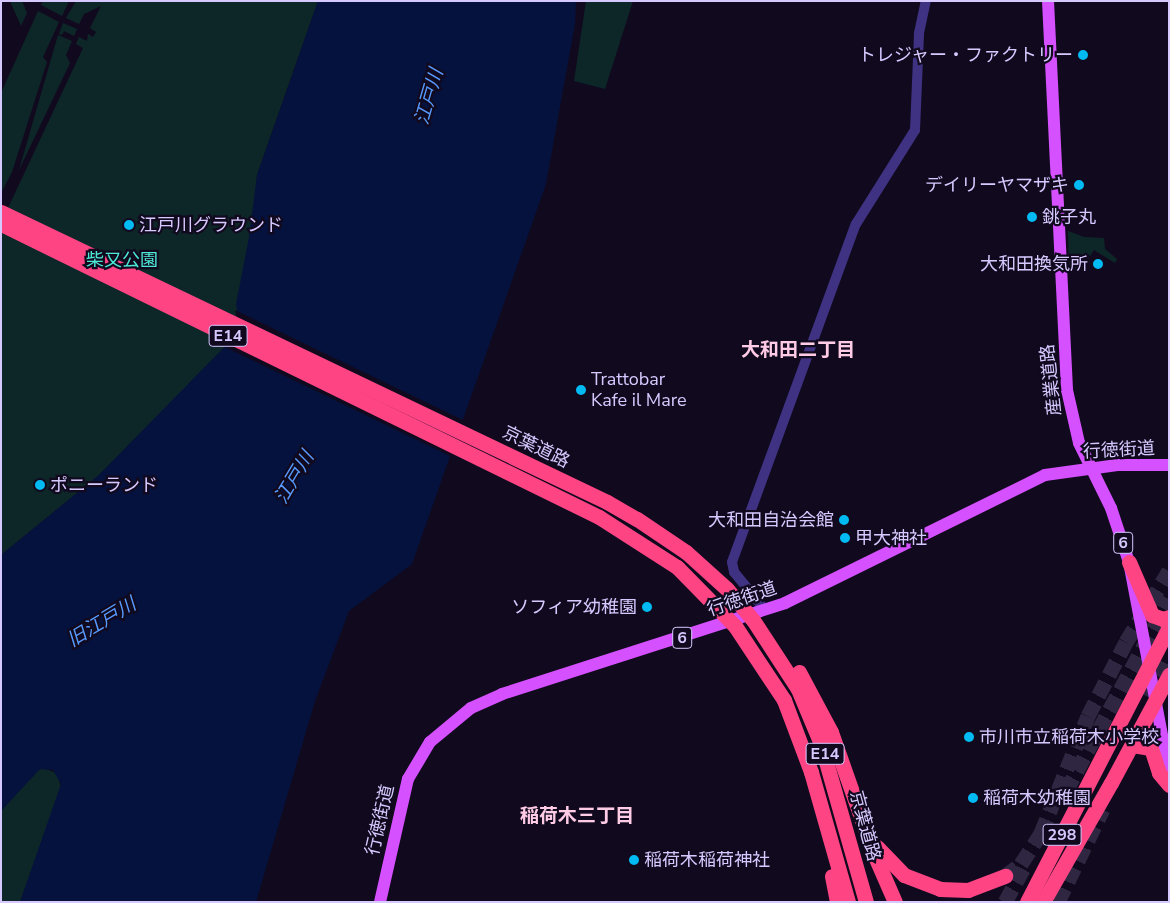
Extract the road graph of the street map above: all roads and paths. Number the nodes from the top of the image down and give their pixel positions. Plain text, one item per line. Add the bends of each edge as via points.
1 (926, 1) edge
2 (1048, 1) edge
3 (1, 203) edge
4 (1, 212) edge
5 (1, 224) edge
6 (1, 234) edge
7 (212, 320) junction
8 (496, 458) junction
9 (1169, 465) edge
10 (1090, 468) junction
11 (1129, 562) junction
12 (766, 610) junction
13 (1169, 617) edge
14 (753, 620) junction
15 (1169, 627) edge
16 (1149, 666) junction
17 (1169, 675) edge
18 (1155, 701) junction
19 (794, 722) junction
20 (1132, 745) junction
21 (1169, 771) edge
22 (1169, 785) edge
23 (864, 824) junction
24 (1005, 876) tunnel mouth
25 (380, 902) edge
26 (837, 902) edge
27 (848, 902) edge
28 (866, 902) edge
29 (894, 902) edge
30 (1027, 902) edge
31 (1043, 902) edge

1 - 12 street via 919,33 915,130 856,224 732,562 734,572
2 - 10 main road, 産業道路 via 1067,390 1071,417
3 - 7 highway, E14 via 116,258
4 - 7 highway, 京葉道路 / E14
5 - 7 highway, 京葉道路 / E14
6 - 7 highway, E14
7 - 8 highway, 京葉道路 / E14
8 - 14 highway, 京葉道路 / E14 via 607,502 657,531 707,570
8 - 19 highway, 京葉道路 / E14 via 655,550 696,584 731,621 772,679
9 - 10 main road, 行徳街道 / 6
10 - 11 main road, 産業道路 / 6 via 1111,508
10 - 12 main road, 行徳街道 / 6 via 1041,477 812,591
11 - 13 highway via 1152,615 1163,619
11 - 16 main road, 産業道路 / 6
12 - 25 main road, 行徳街道 / 6 via 502,694 458,716 430,742 408,779
14 - 23 highway via 796,668 818,704
14 - 28 highway, 京葉道路 / E14 via 798,689 818,735
15 - 16 highway, 298
16 - 18 main road, 産業道路 / 6
16 - 30 highway, 298
17 - 18 highway, 298
18 - 20 highway, 298
18 - 21 main road, 産業道路 / 6
19 - 26 highway
19 - 27 highway, 京葉道路 / E14
20 - 22 highway via 1150,748 1159,773
20 - 31 highway, 298
23 - 24 highway via 894,868 926,886 968,890
23 - 29 highway

